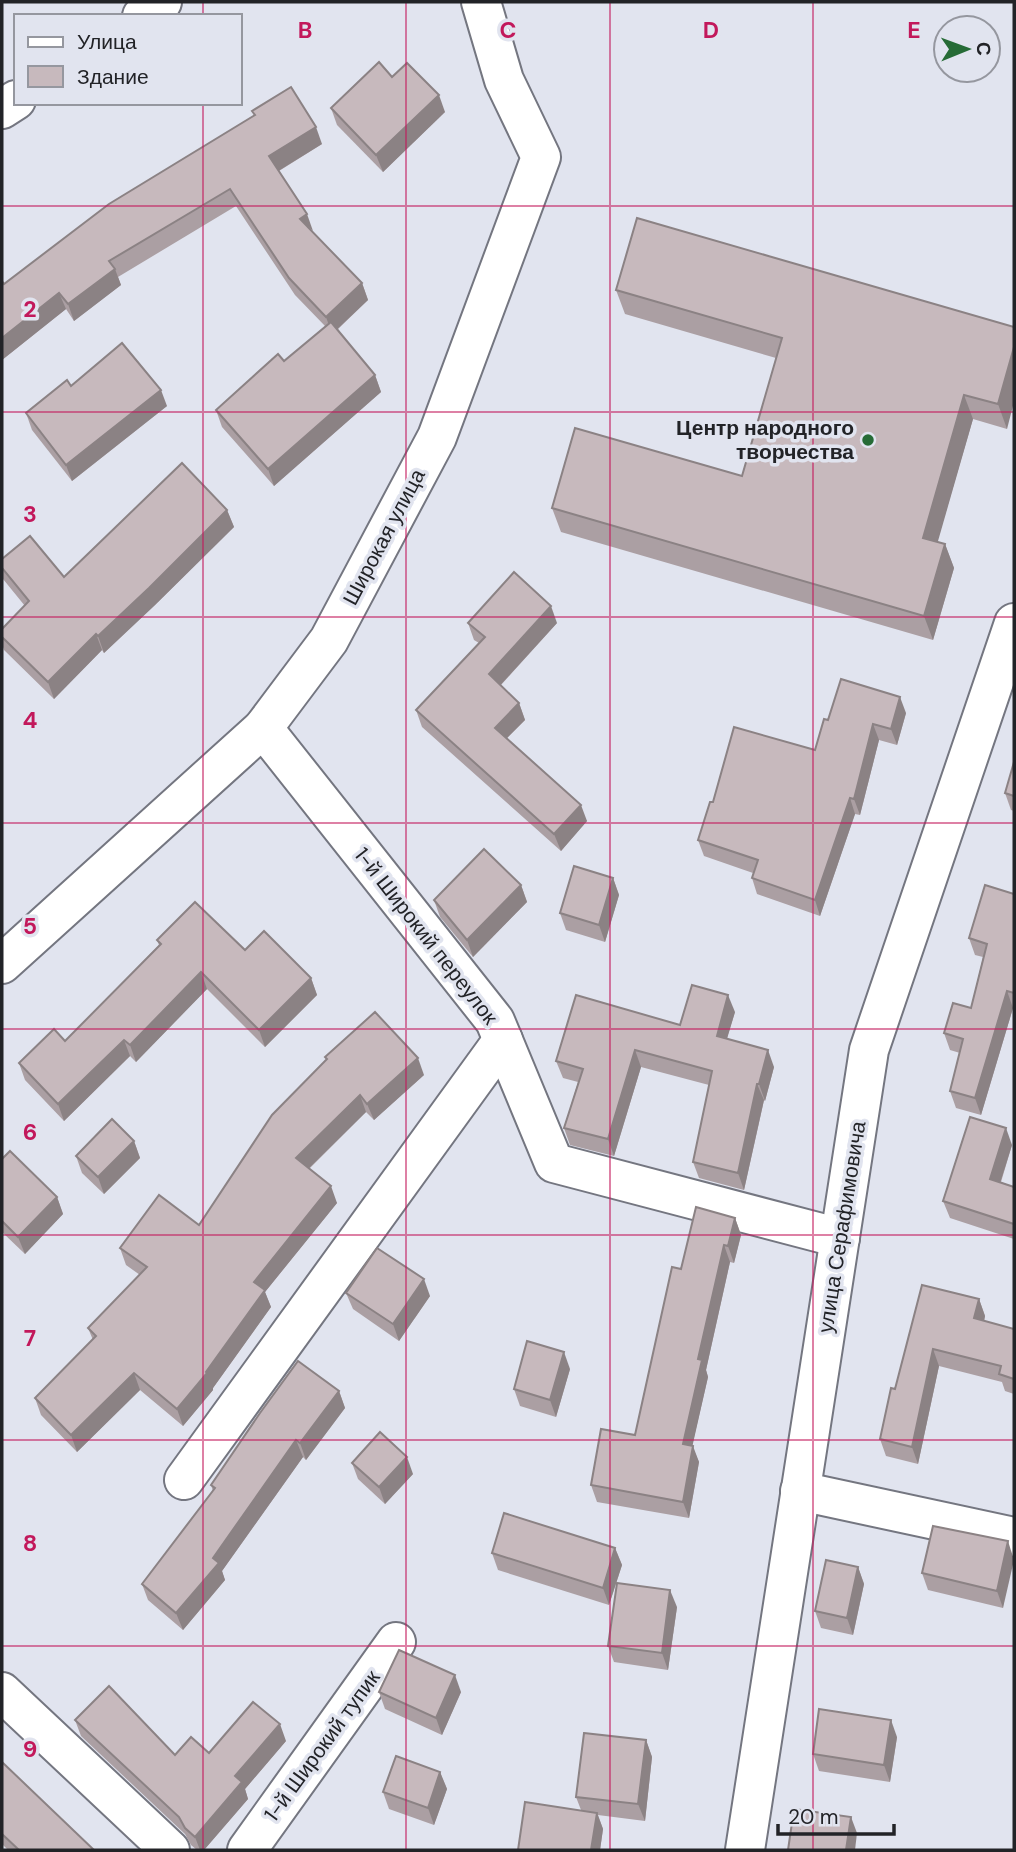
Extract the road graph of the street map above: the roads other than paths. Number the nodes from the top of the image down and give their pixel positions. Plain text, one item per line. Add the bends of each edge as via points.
1 (481, 2) edge
2 (1014, 623) edge
3 (263, 728) junction
4 (2, 964) edge
5 (503, 1041) junction
6 (840, 1238) junction
7 (184, 1480) dead end
8 (800, 1491) junction
9 (1014, 1537) edge
10 (396, 1642) dead end
11 (2, 1692) edge
12 (170, 1850) edge
13 (247, 1850) edge
14 (745, 1850) edge

1 - 3 street, Широкая улица via 504,80 541,157 437,437 329,640
2 - 6 street, улица Серафимовича via 869,1049
3 - 4 street, Широкая улица
3 - 5 street, 1-й Широкий переулок via 495,1021
5 - 6 street, 1-й Широкий переулок via 554,1163
5 - 7 street
6 - 8 street, улица Серафимовича
8 - 9 street
8 - 14 street, улица Серафимовича
10 - 13 street, 1-й Широкий тупик
11 - 12 street

